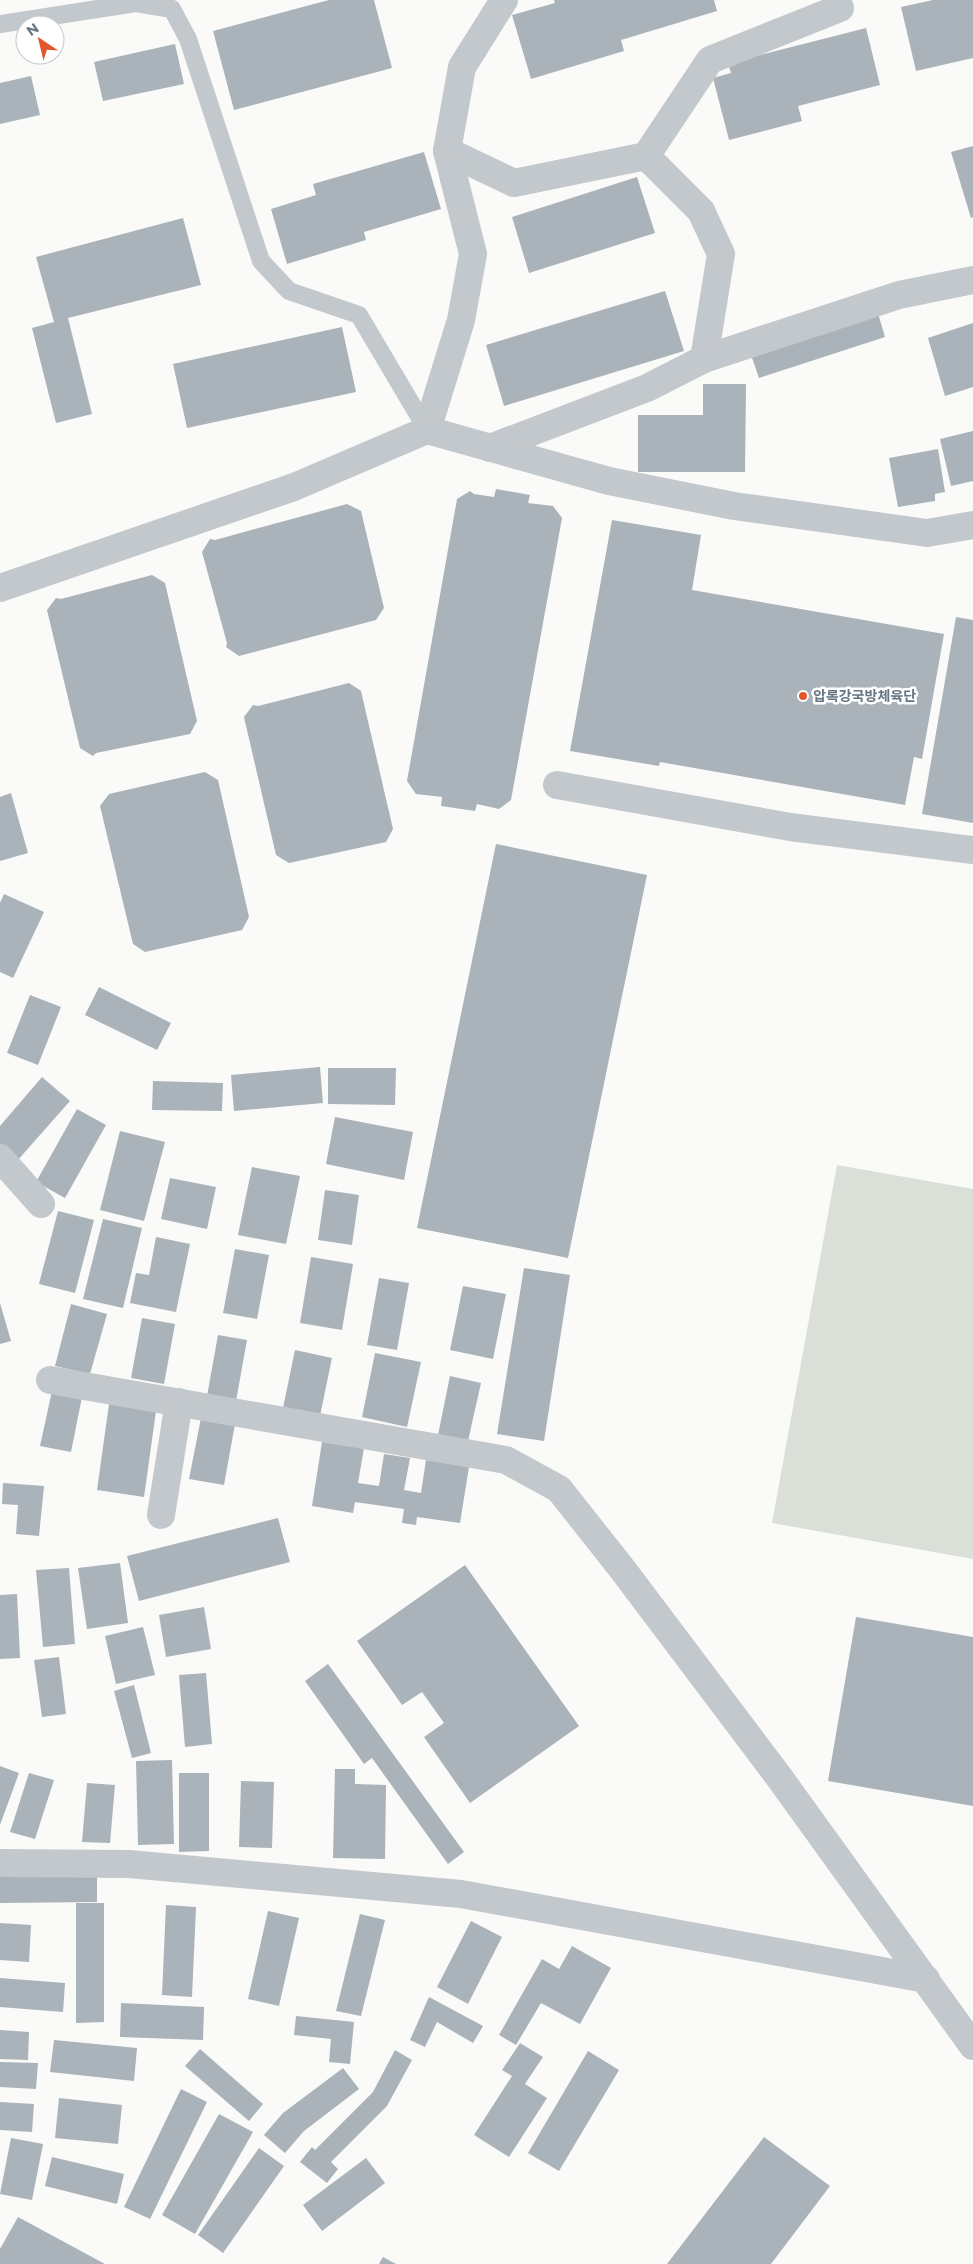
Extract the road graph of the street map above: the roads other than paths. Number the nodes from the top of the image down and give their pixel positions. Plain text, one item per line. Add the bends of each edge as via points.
1 (504, 0) edge
2 (840, 8) dead end
3 (0, 24) edge
4 (448, 151) junction
5 (646, 156) junction
6 (973, 280) edge
7 (704, 359) junction
8 (427, 430) junction
9 (490, 448) junction
10 (973, 525) edge
11 (0, 588) edge
12 (557, 784) dead end
13 (973, 850) edge
14 (0, 1158) edge
15 (41, 1204) dead end
16 (50, 1380) dead end
17 (179, 1402) junction
18 (160, 1515) dead end
19 (0, 1863) edge
20 (926, 1979) junction
21 (973, 2046) edge

1 - 4 street via 462,67
2 - 5 street via 710,60
3 - 8 lane via 136,3 172,9 188,39 260,261 288,291 359,314
4 - 5 street via 514,183
4 - 8 street via 473,254 461,320
5 - 7 street via 701,212 721,254
6 - 7 street via 900,295
7 - 9 street via 647,388
8 - 9 street
8 - 11 street via 294,487
9 - 10 street via 609,481 734,506 927,533
12 - 13 street via 790,827
14 - 15 street
16 - 17 street
17 - 18 street
17 - 20 street via 506,1460 559,1489 779,1777
19 - 20 street via 129,1864 461,1894
20 - 21 street

